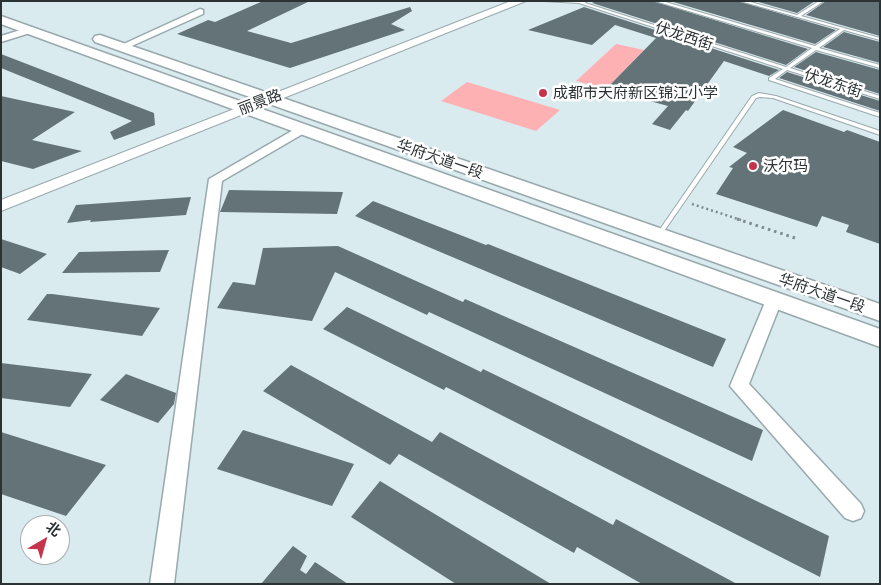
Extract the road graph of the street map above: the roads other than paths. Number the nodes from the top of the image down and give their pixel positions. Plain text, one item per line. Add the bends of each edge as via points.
1 (521, 1) edge
2 (546, 1) edge
3 (657, 1) edge
4 (742, 1) edge
5 (822, 1) edge
6 (584, 2) edge
7 (1, 4) edge
8 (200, 12) dead end
9 (798, 16) junction
10 (1, 20) edge
11 (843, 29) junction
12 (30, 30) junction
13 (1, 39) edge
14 (880, 39) edge
15 (122, 47) junction
16 (815, 48) junction
17 (880, 67) edge
18 (786, 69) junction
19 (880, 98) edge
20 (268, 99) junction
21 (246, 108) junction
22 (880, 115) edge
23 (302, 129) junction
24 (880, 133) edge
25 (1, 206) edge
26 (658, 236) junction
27 (774, 300) junction
28 (880, 313) edge
29 (880, 338) edge
30 (853, 511) dead end
31 (162, 584) edge

1 - 20 street, 丽景路
2 - 6 lane, 伏龙西街
3 - 16 lane
4 - 9 lane
5 - 9 lane
6 - 18 lane, 伏龙西街
7 - 15 main road, 华府大道一段
8 - 15 street
9 - 11 lane
10 - 12 main road
11 - 14 lane
11 - 16 lane
12 - 13 street
12 - 21 main road
15 - 20 main road, 华府大道一段
16 - 17 lane
16 - 18 lane
18 - 19 lane, 伏龙东街
18 - 22 lane via 771,79
20 - 21 street, 丽景路
20 - 26 main road, 华府大道一段
21 - 23 main road
21 - 25 street, 丽景路
23 - 27 main road
23 - 31 street via 216,179
24 - 26 lane via 774,96 754,97
26 - 28 main road, 华府大道一段
27 - 29 main road
27 - 30 street via 738,386

